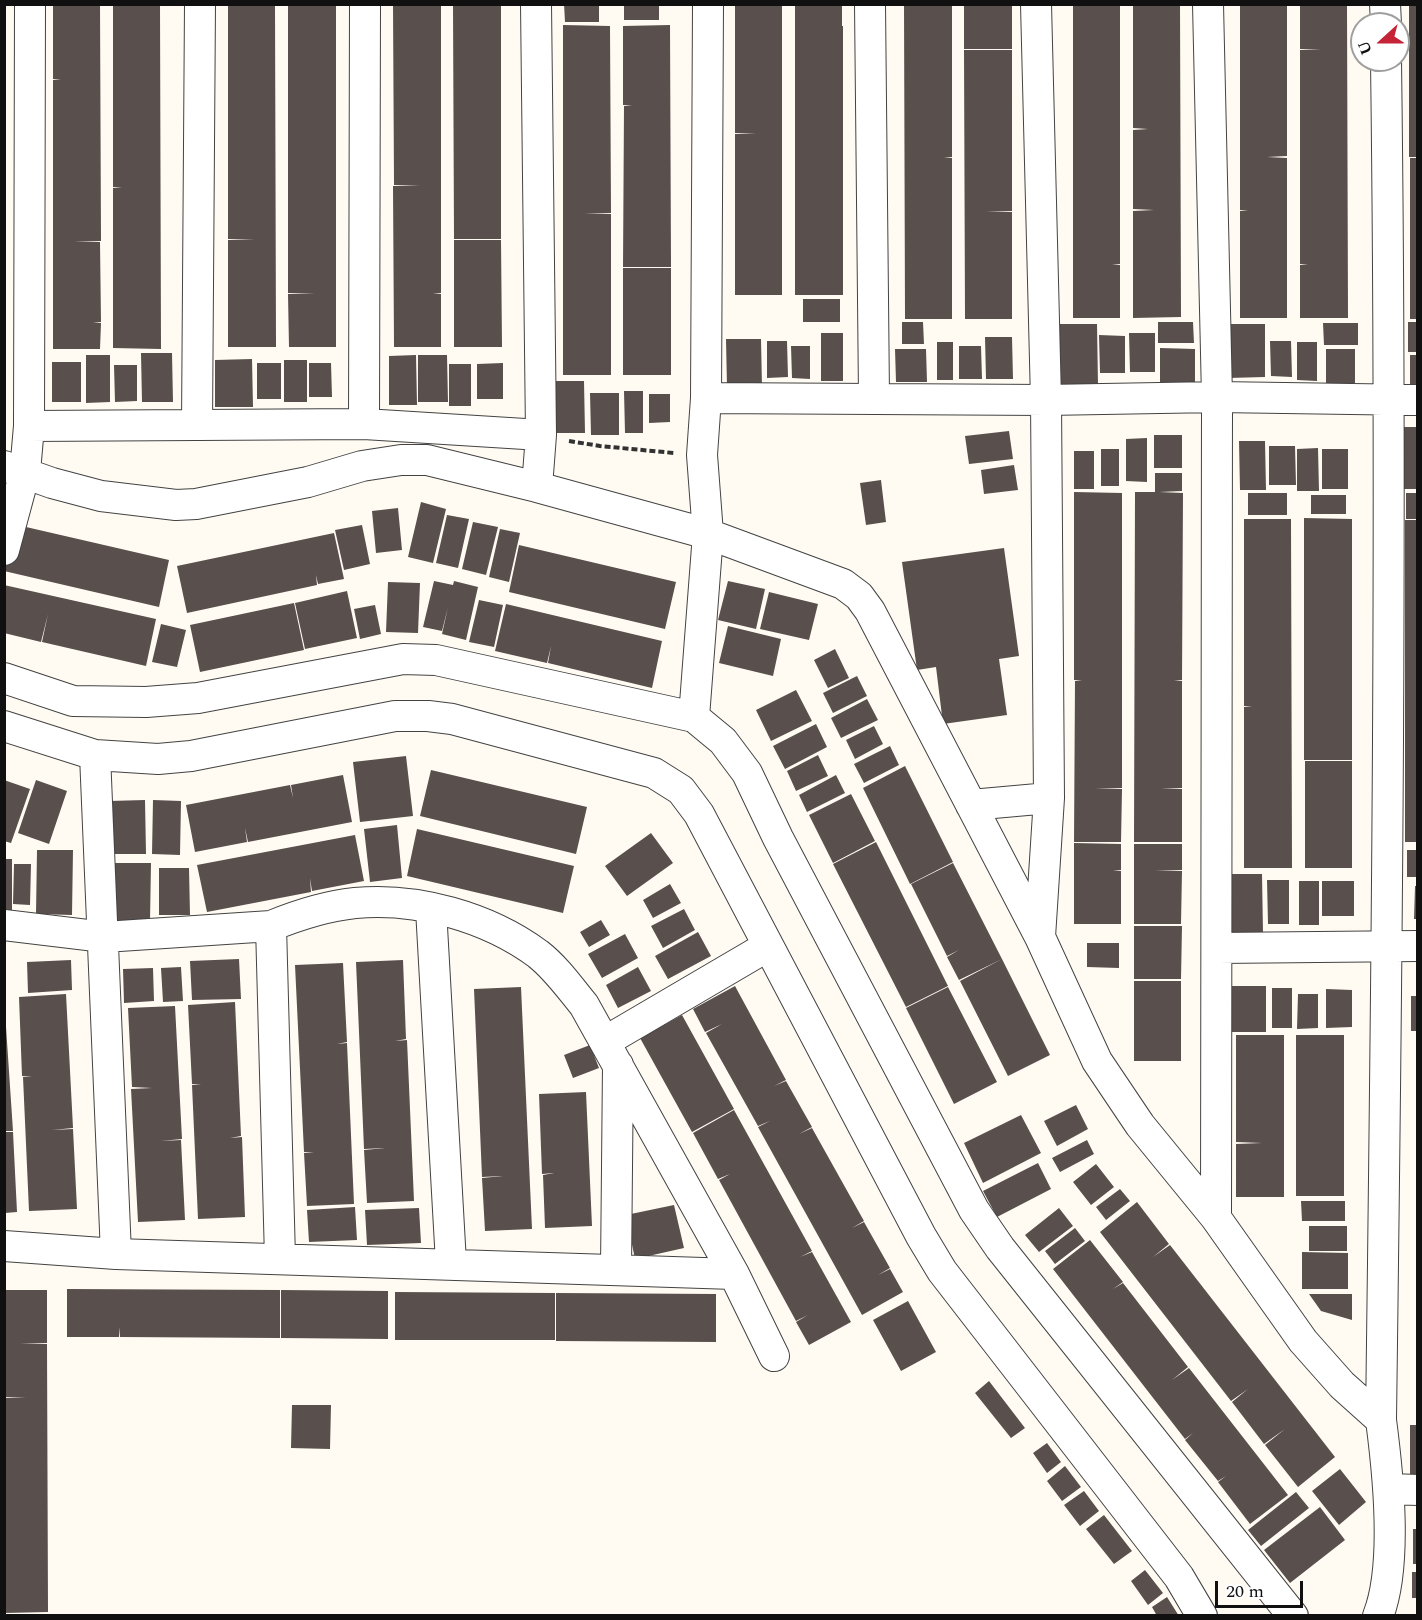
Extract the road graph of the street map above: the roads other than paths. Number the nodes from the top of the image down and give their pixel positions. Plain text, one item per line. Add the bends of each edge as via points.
1 (30, 4) edge
2 (200, 4) edge
3 (365, 4) edge
4 (536, 4) edge
5 (708, 4) edge
6 (870, 4) edge
7 (1036, 4) edge
8 (1208, 4) edge
9 (1387, 72) edge
10 (874, 397) junction
11 (1216, 397) junction
12 (706, 398) junction
13 (1046, 400) junction
14 (1404, 401) edge
15 (197, 424) junction
16 (364, 424) junction
17 (29, 426) junction
18 (541, 435) junction
19 (15, 469) edge
20 (537, 487) junction
21 (708, 534) junction
22 (4, 550) edge
23 (4, 678) edge
24 (694, 717) junction
25 (4, 726) edge
26 (95, 754) junction
27 (1049, 798) junction
28 (971, 805) junction
29 (431, 909) junction
30 (4, 925) edge
31 (271, 926) junction
32 (104, 937) junction
33 (1040, 937) junction
34 (768, 946) junction
35 (1418, 946) edge
36 (1388, 947) junction
37 (1218, 948) junction
38 (612, 1053) junction
39 (1216, 1218) junction
40 (4, 1246) edge
41 (116, 1254) junction
42 (280, 1258) junction
43 (451, 1263) junction
44 (616, 1269) junction
45 (734, 1274) junction
46 (774, 1356) dead end
47 (1381, 1420) junction
48 (1404, 1490) edge
49 (1202, 1616) edge
50 (1293, 1616) edge
51 (1378, 1616) edge

1 - 17 street
2 - 15 street
3 - 16 street
4 - 18 street
5 - 12 street
6 - 10 street
7 - 13 street
8 - 11 street
9 - 14 street
10 - 12 street
10 - 13 street
11 - 13 street
11 - 14 street
11 - 37 street
12 - 21 street via 702,455
13 - 27 street
14 - 36 street
15 - 16 street
15 - 17 street
16 - 18 street
17 - 19 street
18 - 20 street
19 - 20 street via 101,496 176,505 401,460 427,460
19 - 22 street
20 - 21 street
21 - 24 street
21 - 28 street via 843,585 859,596
23 - 24 street via 73,701 146,702 198,698 403,660 436,660
24 - 50 street via 723,741 747,773 974,1210 1000,1248
25 - 26 street
26 - 32 street
26 - 34 street via 158,759 191,756 395,716 428,716 654,773 681,790 699,814
27 - 28 street
27 - 33 street
28 - 33 street
29 - 31 street via 356,903
29 - 38 street via 490,927 539,955 584,1005
29 - 43 street
30 - 32 street
31 - 32 street
31 - 42 street
32 - 41 street
33 - 39 street via 1097,1061 1140,1125
34 - 38 street
34 - 49 street via 942,1271 1179,1577
35 - 36 street
36 - 37 street
36 - 47 street
37 - 39 street
38 - 44 street
38 - 45 street
39 - 47 street via 1303,1341 1341,1385
40 - 41 street
41 - 42 street
42 - 43 street
43 - 44 street
44 - 45 street
45 - 46 street
47 - 48 street
48 - 51 street

